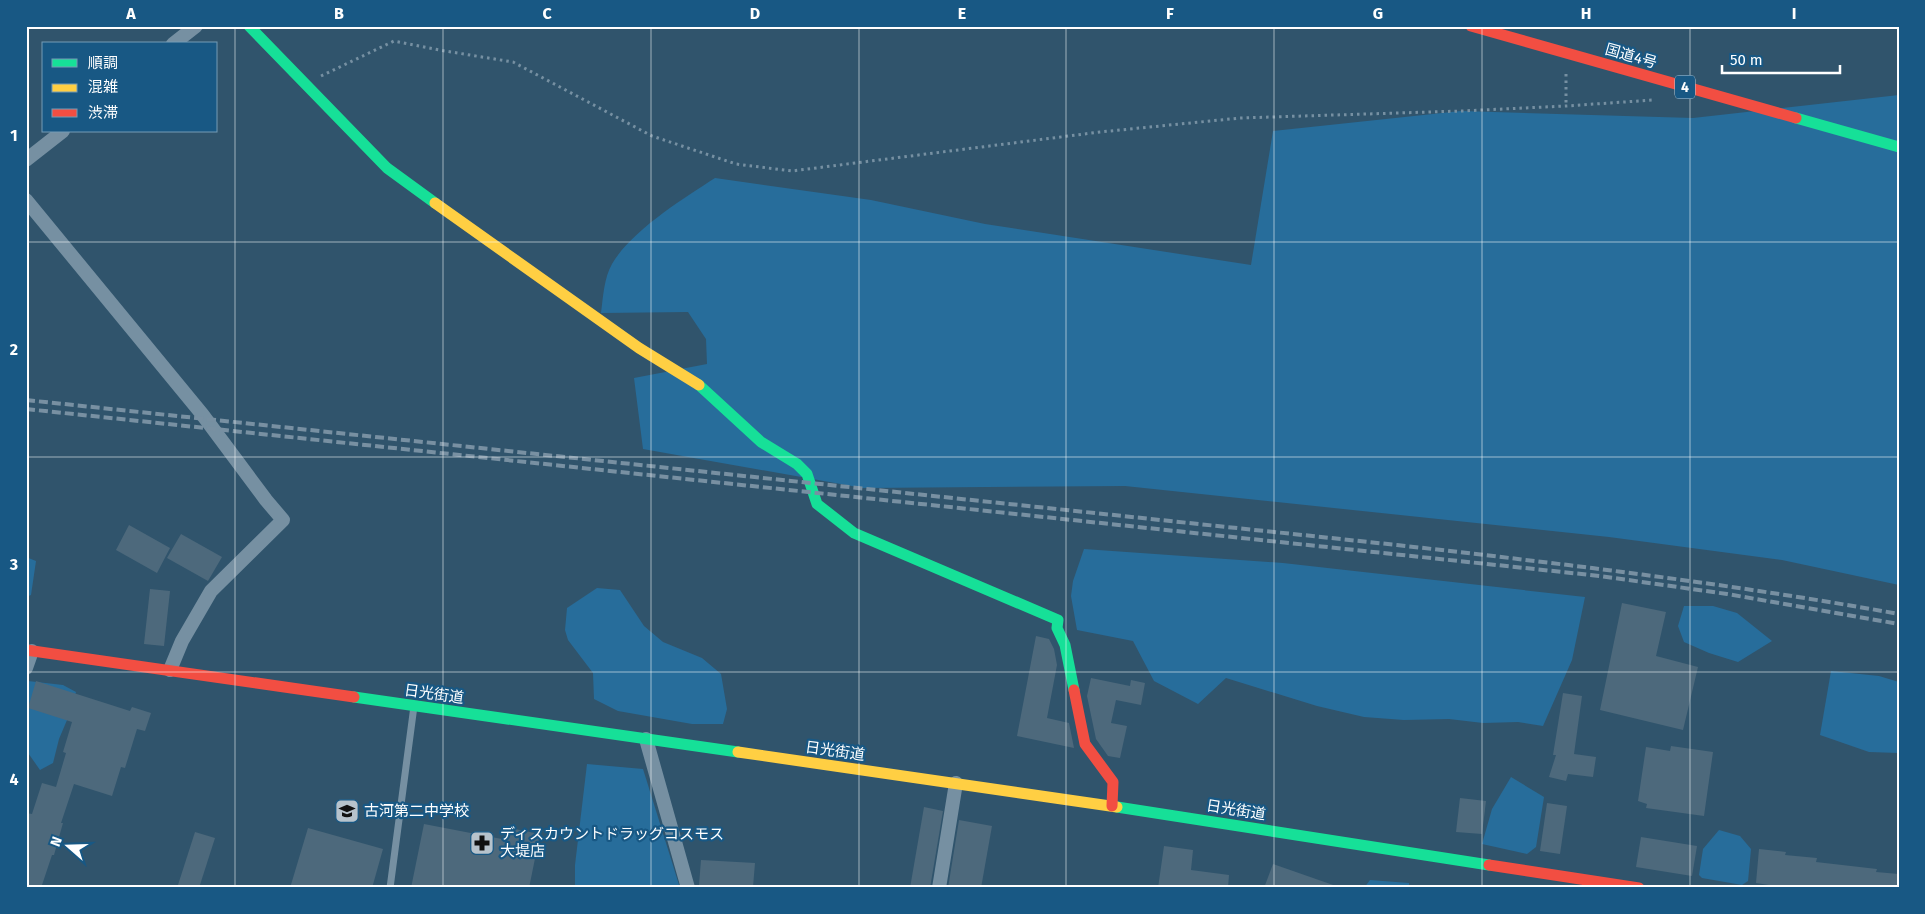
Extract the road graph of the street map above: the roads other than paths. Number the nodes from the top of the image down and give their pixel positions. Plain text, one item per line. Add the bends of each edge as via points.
1 (196, 26) edge
2 (248, 26) edge
3 (1471, 26) edge
4 (176, 42) edge
5 (61, 132) edge
6 (1899, 147) edge
7 (26, 160) edge
8 (26, 200) edge
9 (29, 650) edge
10 (26, 668) edge
11 (170, 670) junction
12 (414, 706) junction
13 (646, 739) junction
14 (956, 783) junction
15 (1112, 806) junction
16 (390, 888) edge
17 (688, 888) edge
18 (939, 888) edge
19 (1639, 888) edge

1 - 4 street
2 - 15 main road via 387,168 639,348 694,381 761,442 797,464 807,474 817,504 854,533 1058,620 1057,628 1065,645 1085,744 1113,782
3 - 6 main road, 国道4号 / 4
5 - 7 street
8 - 11 street via 202,414 283,520 211,591 182,641
9 - 10 street
9 - 11 main road, 日光街道
11 - 12 main road, 日光街道
12 - 13 main road, 日光街道
12 - 16 lane
13 - 14 main road, 日光街道
13 - 17 street
14 - 15 main road, 日光街道
14 - 18 street
15 - 19 main road, 日光街道

